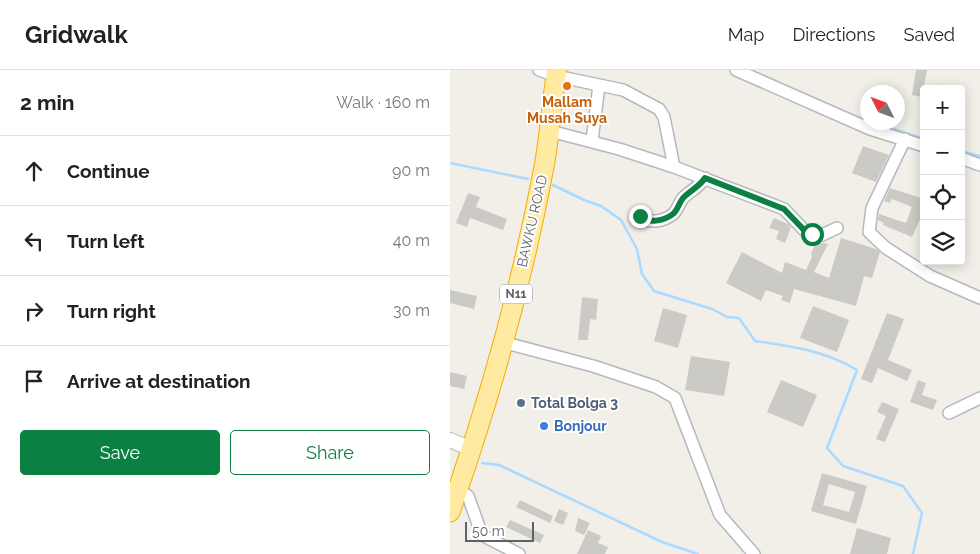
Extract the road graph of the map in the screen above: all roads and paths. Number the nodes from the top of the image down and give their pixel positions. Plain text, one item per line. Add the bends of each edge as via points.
1 (736, 70) edge
2 (550, 72) edge
3 (599, 84) junction
4 (550, 131) junction
5 (905, 139) junction
6 (592, 141) junction
7 (920, 145) edge
8 (965, 159) edge
9 (980, 164) edge
10 (674, 167) junction
11 (705, 178) junction
12 (640, 216) dead end
13 (837, 228) dead end
14 (980, 298) edge
15 (502, 342) junction
16 (980, 398) edge
17 (949, 414) dead end
18 (450, 440) edge
19 (471, 449) junction
20 (458, 490) junction
21 (450, 512) edge
22 (519, 554) edge
23 (754, 554) edge

1 - 5 street via 870,129
2 - 3 street
2 - 4 highway, BAWKU ROAD / N11
3 - 6 street
3 - 10 street via 623,90 663,112
4 - 6 street
4 - 15 highway, BAWKU ROAD / N11 via 534,215
5 - 7 street
5 - 14 street via 872,208 869,232 886,248 930,276
6 - 10 street
8 - 9 street
10 - 11 street
11 - 12 street via 672,215 652,221
11 - 13 street via 784,209 812,234 822,235
15 - 19 highway, BAWKU ROAD / N11
15 - 23 street via 593,366 656,387 675,398 720,515
16 - 17 street
18 - 19 street
19 - 20 highway, BAWKU ROAD / N11
20 - 21 highway, BAWKU ROAD / N11
20 - 22 street via 468,496 482,535

